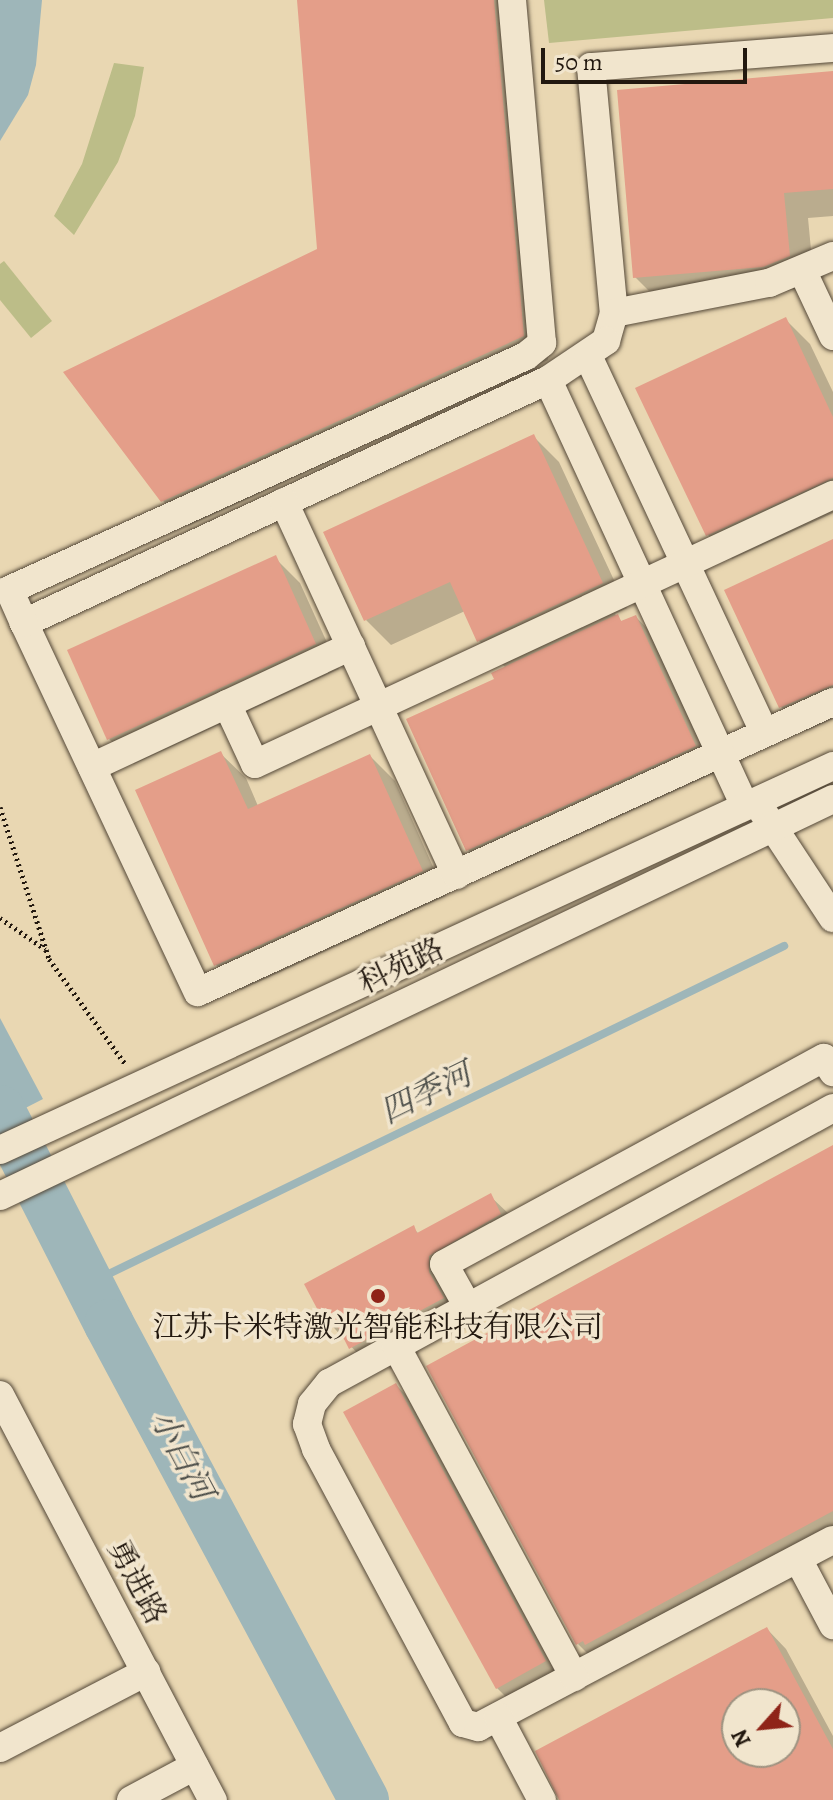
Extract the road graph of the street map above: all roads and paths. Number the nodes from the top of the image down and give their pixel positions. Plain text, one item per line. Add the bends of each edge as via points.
1 (512, 0) edge
2 (833, 48) edge
3 (833, 256) edge
4 (802, 270) junction
5 (614, 313) junction
6 (833, 336) edge
7 (588, 356) junction
8 (548, 380) junction
9 (833, 495) edge
10 (284, 502) junction
11 (686, 563) junction
12 (642, 584) junction
13 (4, 592) edge
14 (24, 623) junction
15 (351, 646) junction
16 (833, 702) edge
17 (227, 704) junction
18 (379, 706) junction
19 (765, 733) junction
20 (721, 754) junction
21 (833, 766) edge
22 (92, 767) junction
23 (833, 799) edge
24 (751, 804) junction
25 (0, 807) edge
26 (773, 827) junction
27 (456, 875) junction
28 (0, 918) edge
29 (833, 918) edge
30 (46, 950) junction
31 (833, 1072) edge
32 (141, 1085) junction
33 (833, 1108) edge
34 (0, 1150) edge
35 (0, 1196) edge
36 (468, 1307) junction
37 (396, 1346) junction
38 (0, 1395) edge
39 (833, 1540) edge
40 (798, 1559) junction
41 (833, 1625) edge
42 (146, 1672) junction
43 (574, 1677) junction
44 (498, 1717) junction
45 (0, 1748) edge
46 (195, 1766) junction
47 (131, 1800) edge
48 (213, 1800) edge
49 (542, 1800) edge

1 - 13 street via 542,343 526,356
2 - 5 street via 591,67
3 - 4 street
4 - 5 street via 769,283
4 - 6 street
5 - 7 street via 606,341
7 - 8 street
7 - 11 street
8 - 10 street
8 - 12 street
9 - 11 street
10 - 14 street
10 - 15 street
11 - 12 street
11 - 19 street
12 - 18 street
12 - 20 street
13 - 14 street
14 - 22 street
15 - 17 street
15 - 18 street
16 - 19 street
17 - 18 street via 255,764
17 - 22 street
18 - 27 street
19 - 20 street
20 - 24 street
20 - 27 street
21 - 24 street, 科苑路
22 - 27 street via 198,992
23 - 26 street, 科苑路
24 - 26 street
24 - 32 street, 科苑路
25 - 30 path
26 - 29 street
26 - 35 street, 科苑路
28 - 30 path
30 - 32 path
31 - 36 street via 824,1058 444,1264
32 - 34 street, 科苑路
33 - 36 street
36 - 37 street
37 - 43 street
37 - 44 street via 329,1383 312,1404 307,1424 463,1723 478,1727
38 - 42 street, 勇进路
39 - 40 street
40 - 41 street
40 - 43 street
42 - 45 street
42 - 46 street, 勇进路
43 - 44 street
44 - 49 street
46 - 47 street
46 - 48 street, 勇进路

